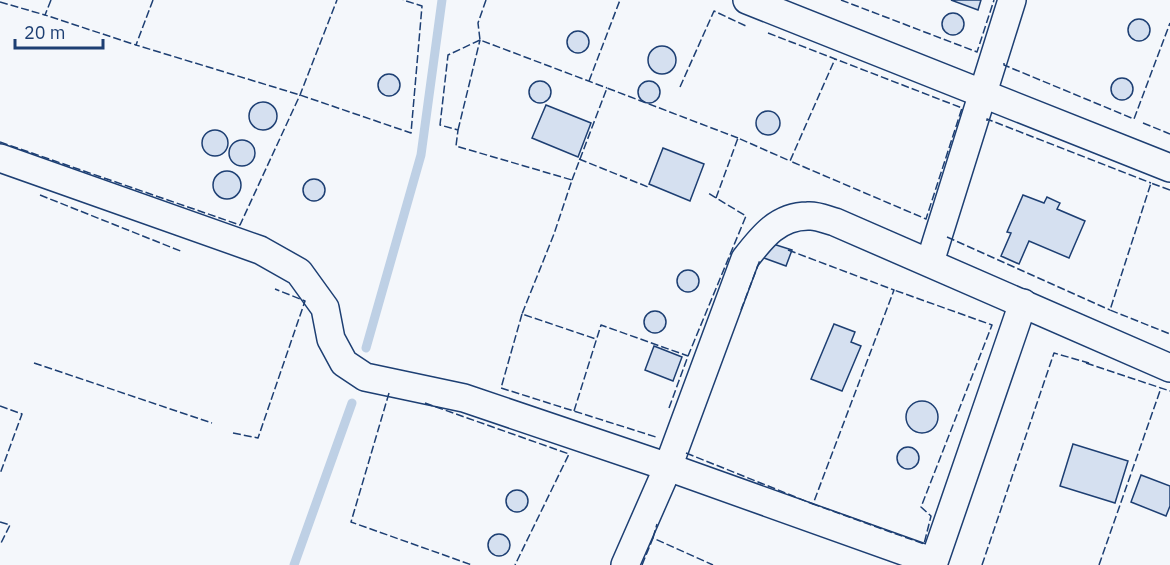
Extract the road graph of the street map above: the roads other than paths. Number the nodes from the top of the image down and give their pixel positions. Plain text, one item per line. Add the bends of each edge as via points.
1 (747, 0) edge
2 (1012, 0) edge
3 (983, 94) junction
4 (0, 158) edge
5 (1170, 168) edge
6 (930, 262) junction
7 (1023, 303) junction
8 (1170, 368) edge
9 (668, 467) junction
10 (626, 565) edge

1 - 3 street
2 - 3 street
3 - 5 street
3 - 6 street
4 - 9 street via 260,250 298,272 325,308 331,339 344,363 366,377 464,398
6 - 7 street
6 - 9 street via 809,215 787,219 764,234 745,259
7 - 8 street
7 - 9 street via 934,562
9 - 10 street

